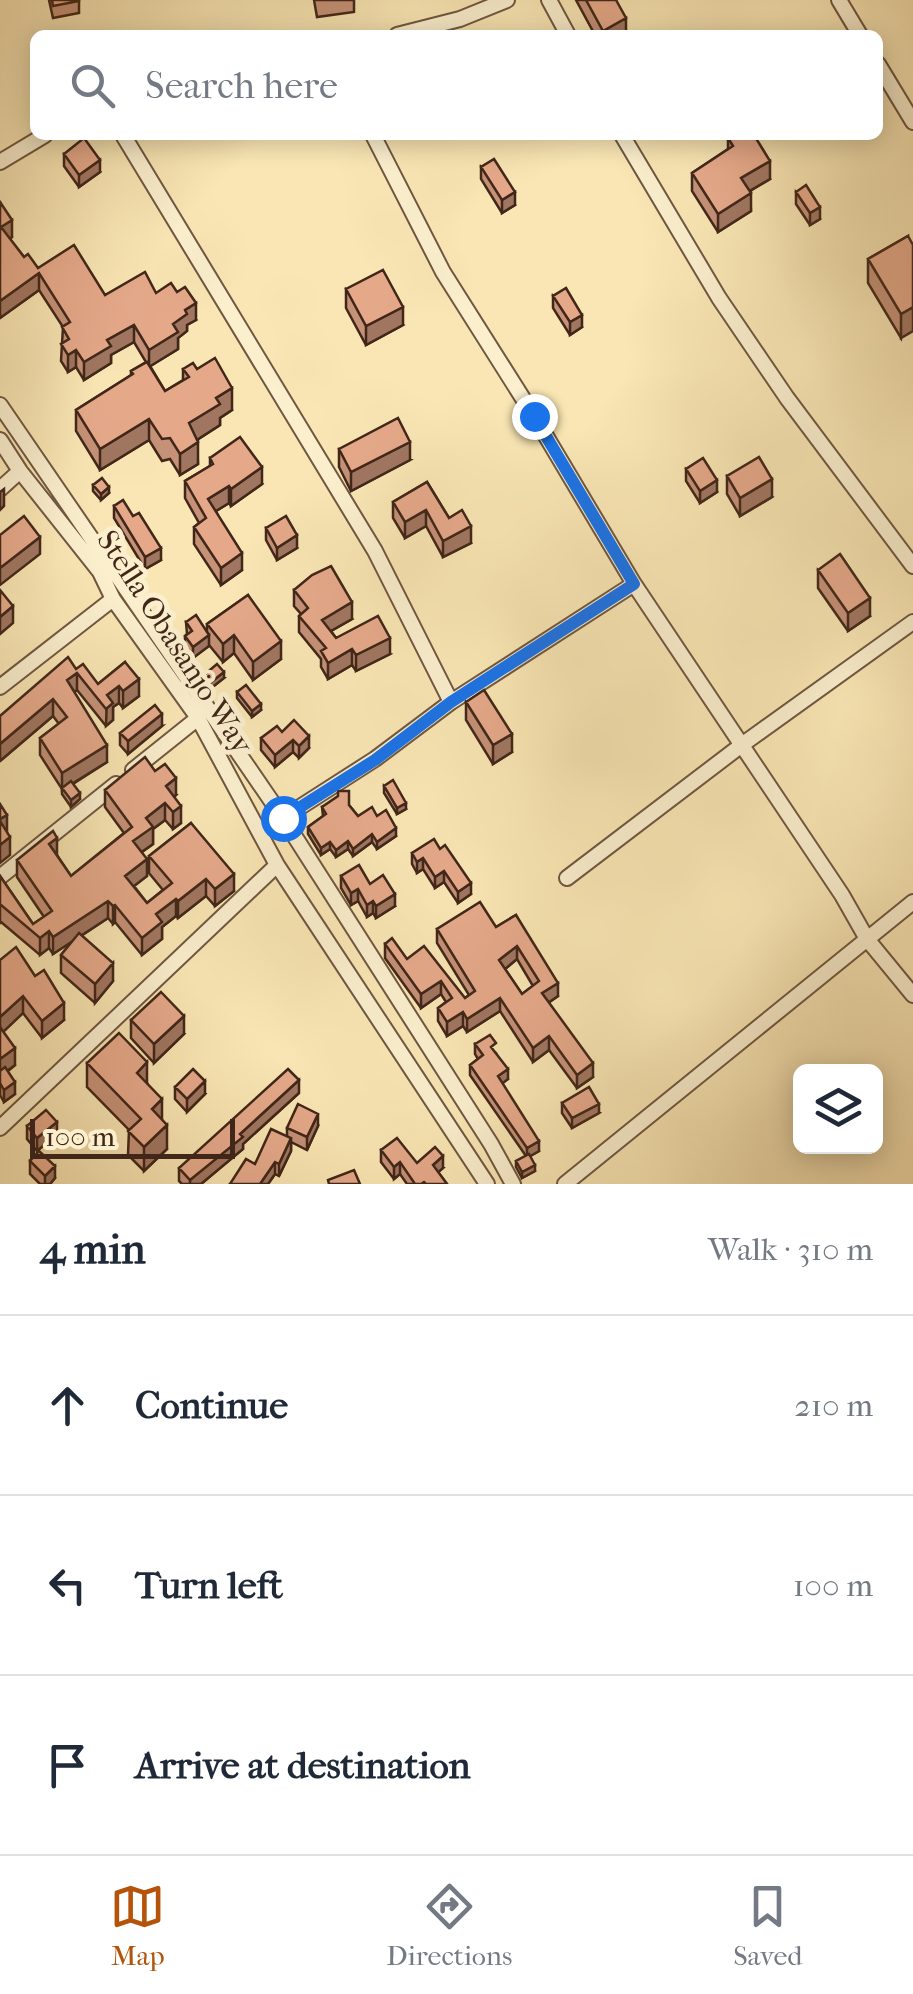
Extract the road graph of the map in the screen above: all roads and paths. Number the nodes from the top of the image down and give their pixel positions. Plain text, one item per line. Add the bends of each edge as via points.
1 (506, 0) edge
2 (550, 0) edge
3 (839, 0) edge
4 (417, 30) edge
5 (565, 30) edge
6 (857, 30) edge
7 (883, 72) edge
8 (913, 122) edge
9 (37, 140) edge
10 (126, 140) edge
11 (375, 140) edge
12 (625, 140) edge
13 (0, 162) edge
14 (0, 405) edge
15 (0, 440) edge
16 (20, 471) junction
17 (0, 489) edge
18 (96, 558) junction
19 (913, 566) edge
20 (634, 584) junction
21 (114, 598) junction
22 (913, 622) edge
23 (0, 687) edge
24 (451, 702) junction
25 (198, 718) junction
26 (743, 744) junction
27 (283, 818) junction
28 (277, 865) junction
29 (0, 877) edge
30 (567, 878) dead end
31 (913, 902) edge
32 (867, 939) junction
33 (913, 995) edge
34 (0, 1128) edge
35 (487, 1184) edge
36 (513, 1184) edge
37 (564, 1184) edge

1 - 4 street
2 - 5 street
3 - 6 street
7 - 8 street
9 - 13 street
10 - 24 street via 375,551
11 - 20 street via 443,272
12 - 19 street via 729,313
14 - 18 street
15 - 16 street, Stella Obasanjo Way
16 - 17 street
16 - 18 street, Stella Obasanjo Way
18 - 21 street, Stella Obasanjo Way
18 - 27 street
20 - 24 street
20 - 26 street
21 - 23 street
21 - 25 street, Stella Obasanjo Way
22 - 26 street
24 - 27 street
25 - 28 street, Stella Obasanjo Way
25 - 29 street
26 - 30 street
26 - 32 street
27 - 36 street
28 - 34 street
28 - 35 street, Stella Obasanjo Way
31 - 32 street
32 - 33 street
32 - 37 street

